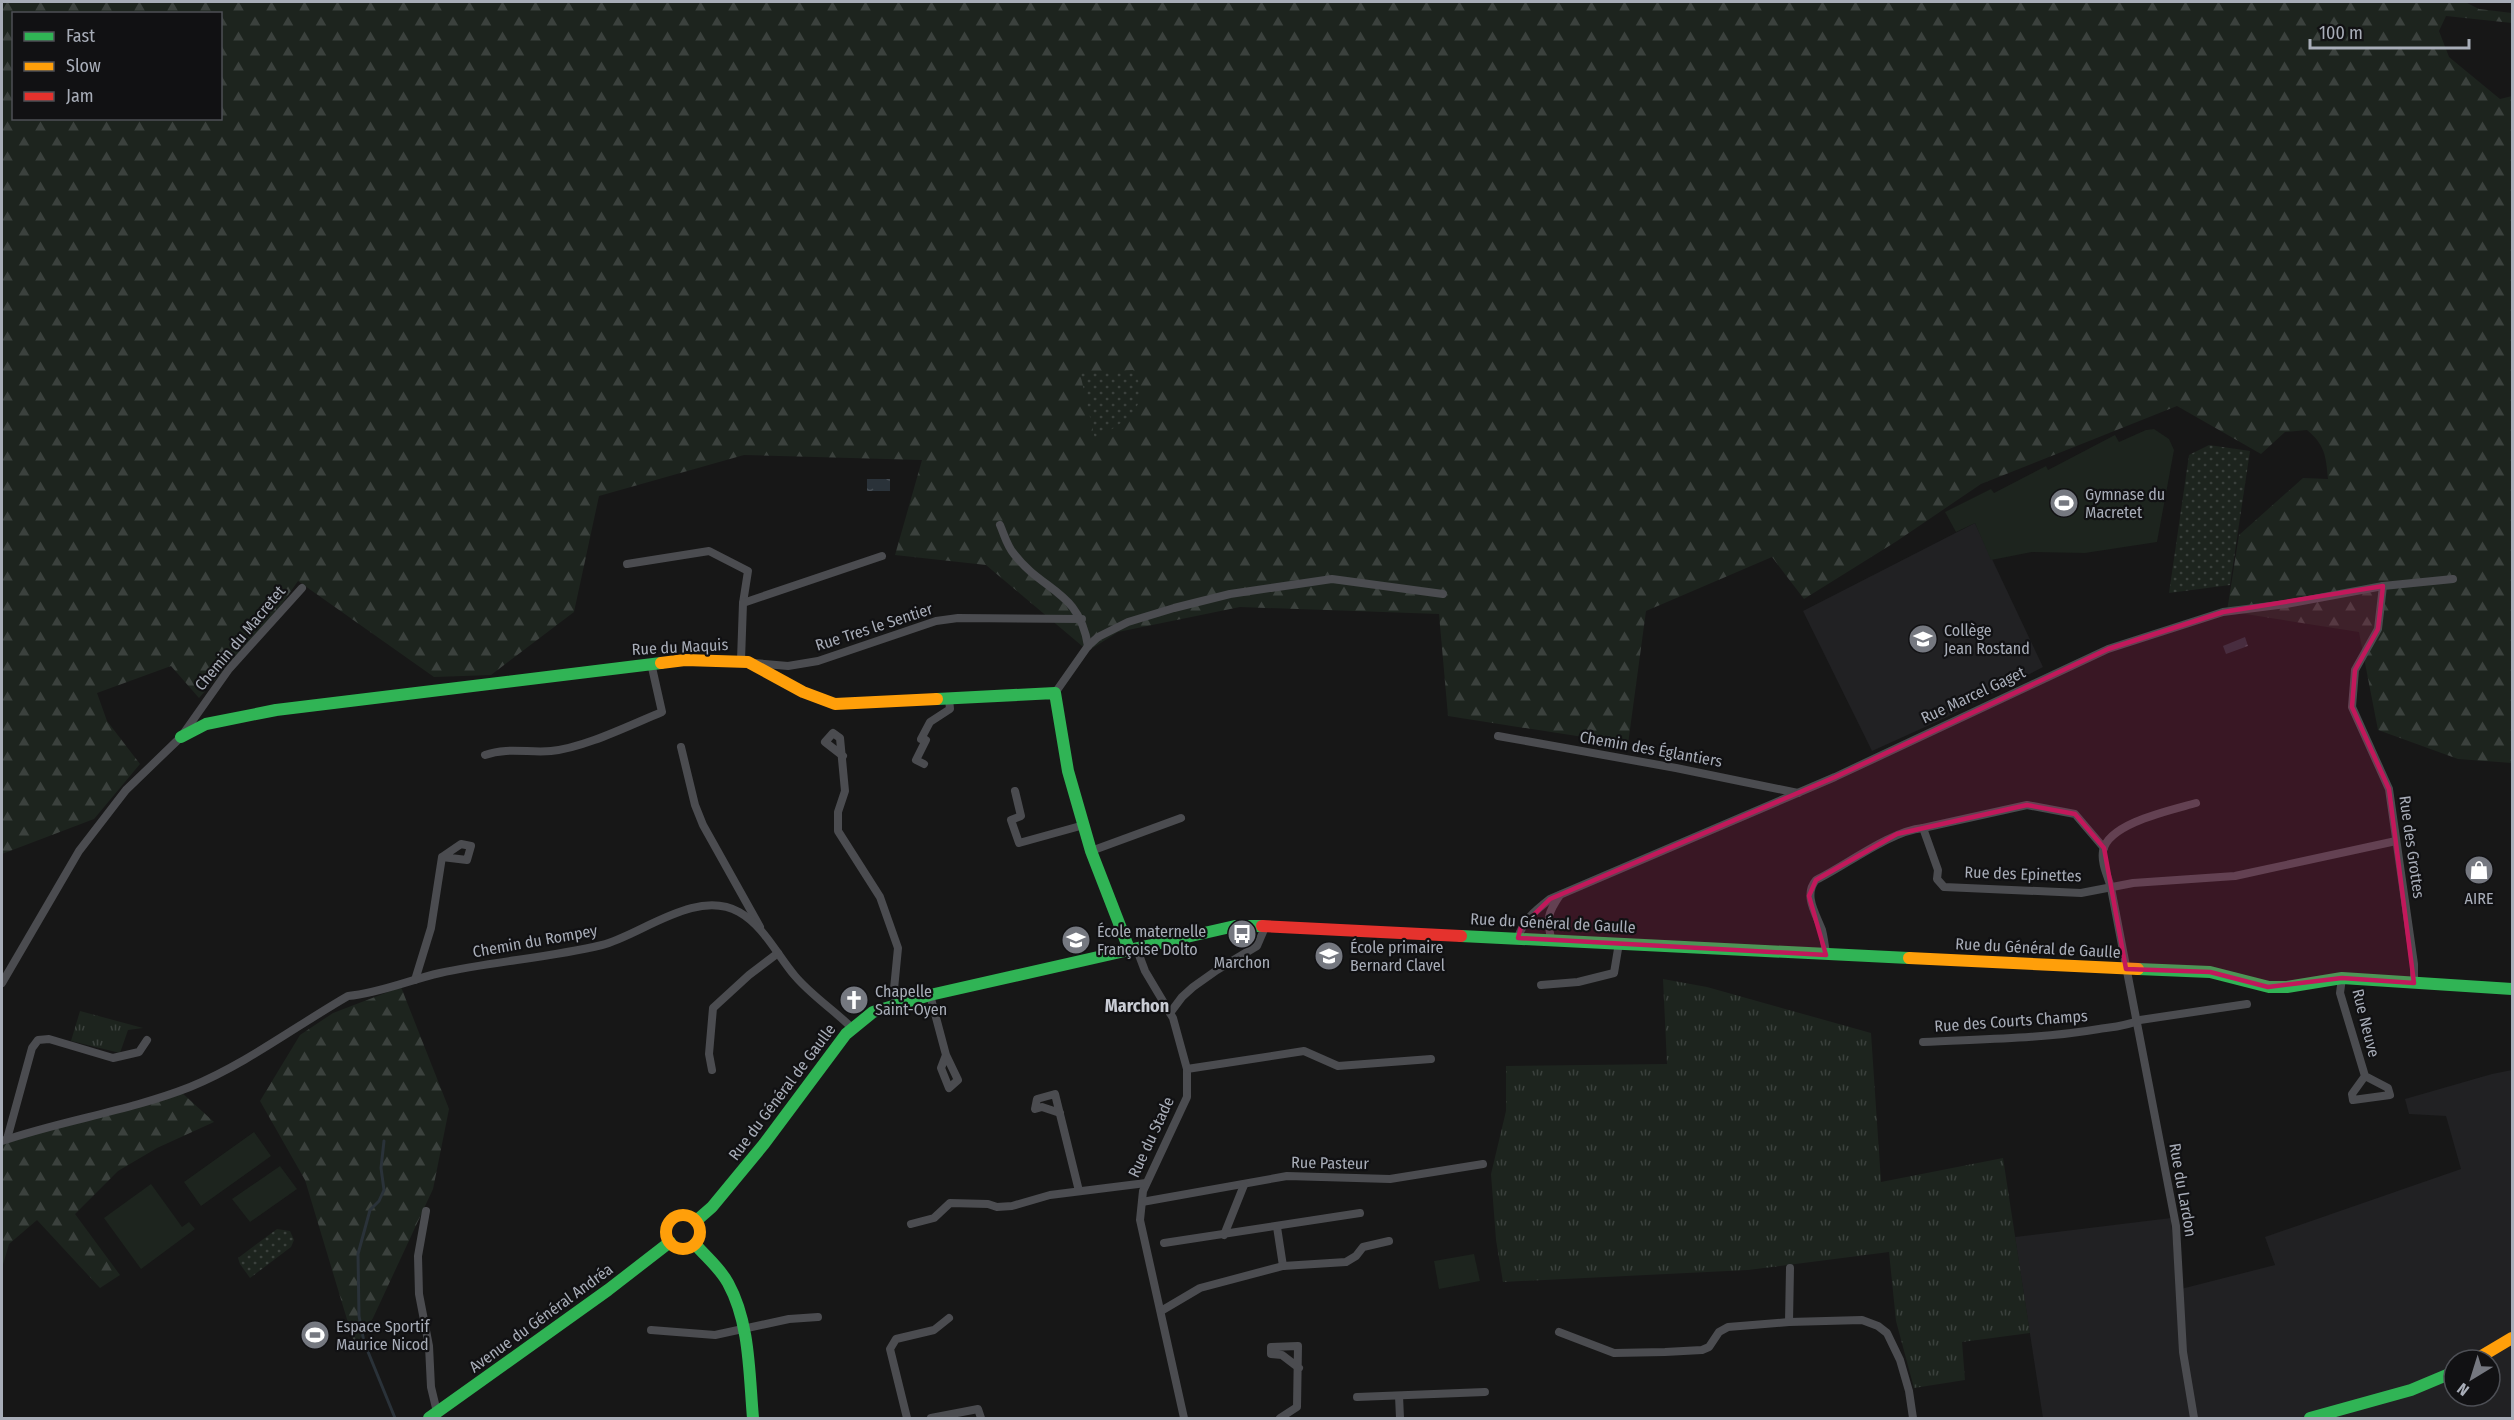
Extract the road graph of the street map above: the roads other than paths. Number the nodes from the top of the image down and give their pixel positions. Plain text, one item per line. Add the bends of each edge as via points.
1 (999, 525) dead end
2 (882, 556) dead end
3 (627, 564) dead end
4 (2453, 579) dead end
5 (2383, 586) junction
6 (302, 588) dead end
7 (1443, 594) dead end
8 (743, 603) junction
9 (1082, 619) junction
10 (1088, 646) junction
11 (745, 661) junction
12 (651, 663) junction
13 (1055, 693) junction
14 (949, 699) junction
15 (1498, 736) dead end
16 (181, 737) junction
17 (681, 747) dead end
18 (485, 755) dead end
19 (843, 756) dead end
20 (924, 764) dead end
21 (1015, 791) dead end
22 (1799, 793) junction
23 (2196, 802) dead end
24 (1182, 818) dead end
25 (1084, 825) junction
26 (1923, 828) junction
27 (2396, 841) junction
28 (2103, 848) junction
29 (1091, 851) junction
30 (442, 857) dead end
31 (2111, 888) junction
32 (1560, 895) junction
33 (1266, 925) junction
34 (763, 933) junction
35 (1518, 938) junction
36 (1551, 939) junction
37 (1619, 943) junction
38 (1133, 948) junction
39 (778, 953) junction
40 (1826, 955) junction
41 (2126, 969) junction
42 (2342, 978) junction
43 (415, 980) junction
44 (2, 983) edge
45 (2414, 983) junction
46 (1541, 985) dead end
47 (2512, 988) edge
48 (930, 995) junction
49 (896, 1003) junction
50 (2247, 1004) dead end
51 (1170, 1013) junction
52 (2136, 1022) junction
53 (852, 1028) junction
54 (147, 1040) dead end
55 (1923, 1042) dead end
56 (946, 1055) dead end
57 (1431, 1059) dead end
58 (1187, 1069) junction
59 (712, 1070) dead end
60 (2365, 1076) dead end
61 (1060, 1113) dead end
62 (4, 1140) edge
63 (1483, 1164) dead end
64 (1146, 1184) junction
65 (1244, 1185) junction
66 (1079, 1191) junction
67 (1142, 1202) junction
68 (426, 1211) dead end
69 (1360, 1213) dead end
70 (696, 1221) junction
71 (911, 1224) dead end
72 (1277, 1227) junction
73 (1224, 1235) junction
74 (1389, 1241) dead end
75 (670, 1242) junction
76 (1164, 1243) dead end
77 (695, 1244) junction
78 (1283, 1266) junction
79 (1790, 1268) dead end
80 (1161, 1311) junction
81 (818, 1317) dead end
82 (949, 1318) dead end
83 (1790, 1322) junction
84 (743, 1328) junction
85 (651, 1330) dead end
86 (1559, 1332) dead end
87 (2512, 1338) edge
88 (2495, 1348) edge
89 (1299, 1368) dead end
90 (2442, 1377) edge
91 (1485, 1392) dead end
92 (1399, 1396) junction
93 (1357, 1397) dead end
94 (433, 1415) edge
95 (753, 1419) edge
96 (907, 1419) edge
97 (931, 1419) edge
98 (981, 1419) edge
99 (1184, 1419) edge
100 (1280, 1419) edge
101 (1400, 1419) edge
102 (1913, 1419) edge
103 (2194, 1419) edge
104 (2310, 1419) edge

1 - 9 street via 1012,553
2 - 8 street
3 - 8 street via 709,551 748,571
4 - 5 street, Rue Marcel Gaget
5 - 22 street, Rue Marcel Gaget via 2223,612 2108,649
5 - 27 street, Rue des Grottes via 2378,629 2355,670 2352,706 2389,789
6 - 16 street, Chemin du Macretet via 229,669
7 - 10 street via 1332,579 1230,594 1174,608 1128,622
8 - 11 street
9 - 10 street
9 - 11 street, Rue Tres le Sentier via 958,618 936,621 818,661 788,666
10 - 13 street
11 - 12 main road, Rue du Maquis
11 - 14 main road, Rue du Maquis via 835,704
12 - 16 main road, Rue du Maquis via 253,714 206,724
12 - 18 street via 662,712 577,745 551,751 496,751
13 - 14 main road, Rue du Maquis
13 - 25 main road via 1068,771
14 - 20 street via 950,709 930,722 921,739 926,740 916,760
15 - 22 street, Chemin des Églantiers
16 - 44 street, Chemin du Macretet via 126,790 79,850
17 - 34 street via 695,805
19 - 49 street via 845,791 838,812 838,831 880,897 898,948
21 - 25 street via 1021,816 1011,820 1019,843
22 - 32 street, Rue Marcel Gaget
23 - 28 street via 2134,822
24 - 29 street
25 - 29 main road
26 - 28 street via 2027,805 2075,814
26 - 31 street, Rue des Epinettes via 1938,870 1937,879 1944,887 2081,893
26 - 40 street via 1897,834 1810,886 1809,896
27 - 31 street, Rue des Epinettes via 2235,876
27 - 45 street, Rue des Grottes
28 - 31 street, Rue du Lardon
29 - 38 main road
30 - 43 street via 432,928
31 - 41 street, Rue du Lardon
32 - 35 street, Rue Marcel Gaget via 1535,910 1521,927
32 - 36 street via 1548,912
33 - 35 main road, Rue du Général de Gaulle
33 - 38 main road, Rue du Général de Gaulle via 1227,928
33 - 51 street via 1257,946 1206,978 1182,997
34 - 39 street, Chemin du Rompey
34 - 43 street, Chemin du Rompey via 740,912 725,906 700,906 656,920 603,945
35 - 36 main road, Rue du Général de Gaulle
36 - 37 main road, Rue du Général de Gaulle
37 - 40 main road, Rue du Général de Gaulle
37 - 46 street via 1614,973 1578,982
38 - 48 main road, Rue du Général de Gaulle
38 - 51 street, Rue du Stade
39 - 53 street, Chemin du Rompey via 809,991
39 - 59 street via 714,1008 709,1054
40 - 41 main road, Rue du Général de Gaulle
41 - 42 main road, Rue du Général de Gaulle via 2210,972 2268,987
41 - 52 street, Rue du Lardon
42 - 45 main road, Rue du Général de Gaulle
42 - 60 street, Rue Neuve via 2340,993
43 - 62 street, Chemin du Rompey via 348,996 238,1063 191,1086
45 - 47 main road, Rue du Général de Gaulle
48 - 49 main road, Rue du Général de Gaulle
48 - 56 street
49 - 53 main road, Rue du Général de Gaulle via 873,1012
50 - 52 street, Rue des Courts Champs
51 - 58 street, Rue du Stade
52 - 55 street, Rue des Courts Champs via 2038,1037
52 - 103 street, Rue du Lardon via 2176,1226 2183,1352
53 - 70 main road, Rue du Général de Gaulle via 757,1153
54 - 62 street via 139,1052 113,1058 49,1039 38,1040 32,1047
57 - 58 street via 1338,1066 1304,1051
58 - 64 street, Rue du Stade via 1187,1097
61 - 66 street
63 - 65 street, Rue Pasteur via 1390,1179 1287,1176
64 - 66 street
64 - 67 street, Rue du Stade
65 - 67 street, Rue Pasteur
65 - 73 street
66 - 71 street via 1004,1206 950,1203 934,1218
67 - 80 street, Rue du Stade via 1140,1220
68 - 94 street via 418,1256 419,1293 429,1346
69 - 72 street
70 - 75 main road via 687,1216 673,1219 667,1233
70 - 77 main road via 700,1235
72 - 73 street
72 - 78 street
73 - 76 street
74 - 78 street via 1363,1247 1346,1262
75 - 77 main road via 685,1249
75 - 94 main road, Avenue du Général Andréa
77 - 84 main road via 727,1282
78 - 80 street via 1200,1288
79 - 83 street
80 - 99 street, Rue du Stade
81 - 84 street
82 - 96 street via 934,1330 892,1342 890,1349
83 - 86 street via 1728,1327 1719,1332 1709,1347 1684,1351 1614,1353
83 - 102 street via 1862,1320 1887,1333 1900,1360
84 - 85 street via 715,1335
84 - 95 main road
87 - 88 main road
89 - 100 street via 1297,1407
90 - 104 main road
91 - 92 street
92 - 93 street
92 - 101 street
97 - 98 street via 978,1409

